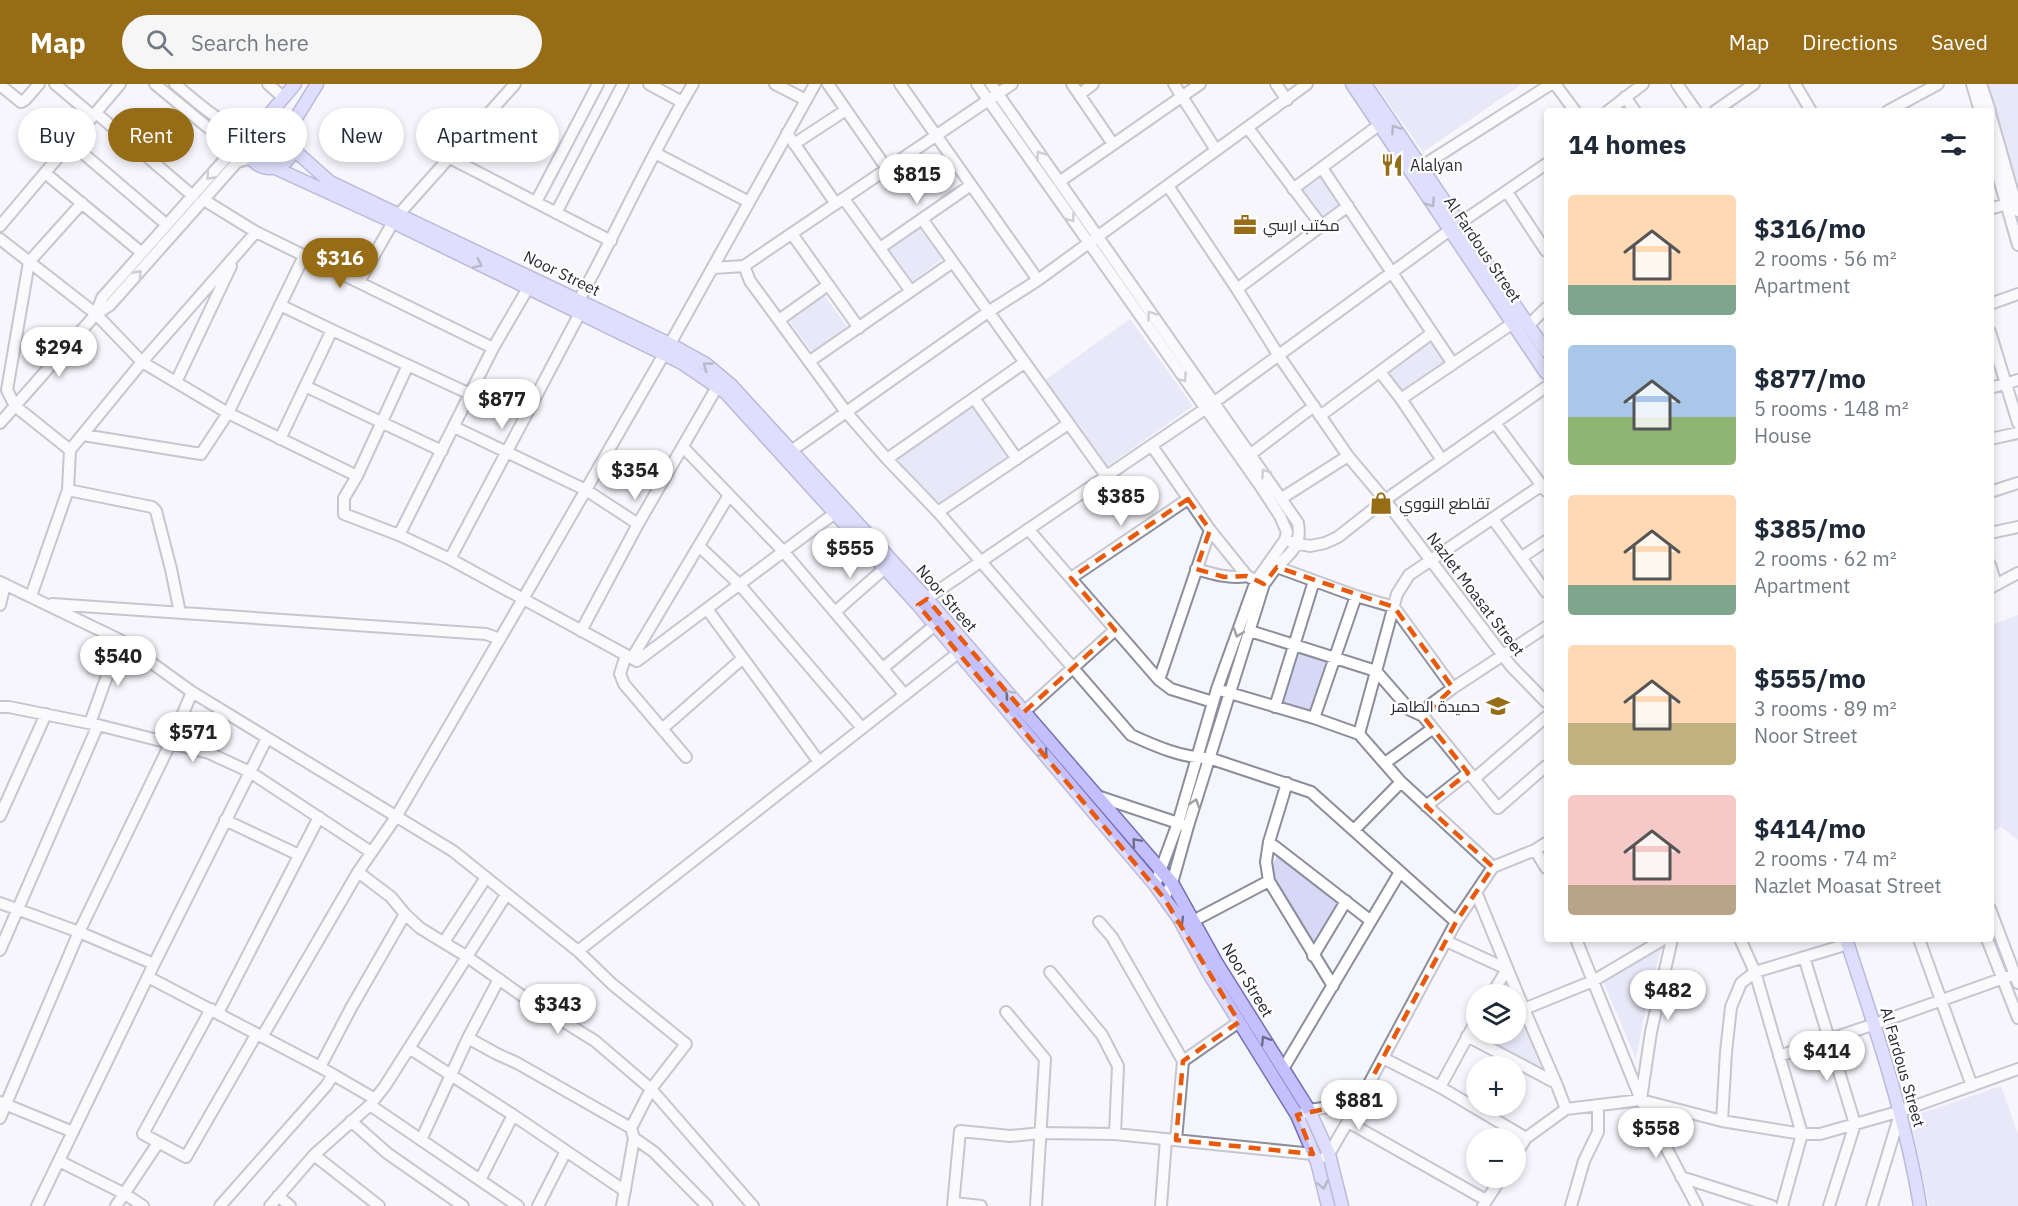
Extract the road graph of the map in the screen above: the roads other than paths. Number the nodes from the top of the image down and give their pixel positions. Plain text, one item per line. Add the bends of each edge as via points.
1 (39, 84) edge
2 (55, 84) edge
3 (120, 84) edge
4 (155, 84) edge
5 (175, 84) edge
6 (268, 84) edge
7 (296, 84) edge
8 (316, 84) edge
9 (516, 84) edge
10 (598, 84) edge
11 (623, 84) edge
12 (649, 84) edge
13 (693, 84) edge
14 (775, 84) edge
15 (815, 84) edge
16 (828, 84) edge
17 (900, 84) edge
18 (977, 84) edge
19 (991, 84) edge
20 (1012, 84) edge
21 (1072, 84) edge
22 (1093, 84) edge
23 (1174, 84) edge
24 (1200, 84) edge
25 (1276, 84) edge
26 (1307, 84) edge
27 (1352, 84) edge
28 (1365, 84) edge
29 (1553, 84) edge
30 (1642, 84) edge
31 (1677, 84) edge
32 (1754, 84) edge
33 (1795, 84) edge
34 (1938, 84) edge
35 (1972, 84) edge
36 (1981, 84) edge
37 (0, 86) edge
38 (1080, 94) junction
39 (993, 97) junction
40 (1182, 97) junction
41 (1625, 97) junction
42 (284, 98) junction
43 (806, 100) junction
44 (1287, 100) junction
45 (682, 102) junction
46 (85, 108) edge
47 (275, 108) edge
48 (302, 108) edge
49 (495, 108) edge
50 (1573, 108) edge
51 (1612, 108) edge
52 (1633, 108) edge
53 (1694, 108) edge
54 (1719, 108) edge
55 (1806, 108) edge
56 (1894, 108) edge
57 (1979, 108) edge
58 (1989, 108) edge
59 (206, 110) edge
60 (846, 110) junction
61 (96, 113) edge
62 (96, 117) edge
63 (1379, 125) junction
64 (206, 126) edge
65 (1248, 128) junction
66 (1994, 128) edge
67 (787, 134) junction
68 (935, 135) junction
69 (794, 144) junction
70 (1113, 144) junction
71 (1216, 150) junction
72 (655, 153) junction
73 (1994, 157) edge
74 (307, 158) edge
75 (54, 162) edge
76 (92, 162) edge
77 (224, 162) edge
78 (237, 162) edge
79 (257, 162) edge
80 (284, 162) edge
81 (446, 162) edge
82 (458, 162) edge
83 (273, 168) junction
84 (1322, 168) junction
85 (887, 169) junction
86 (1416, 170) junction
87 (1544, 171) edge
88 (45, 173) junction
89 (1059, 182) junction
90 (971, 185) junction
91 (1168, 186) junction
92 (1293, 189) junction
93 (1507, 192) junction
94 (198, 198) junction
95 (536, 202) junction
96 (749, 202) junction
97 (840, 202) junction
98 (82, 203) junction
99 (1348, 206) junction
100 (2013, 206) edge
101 (1994, 208) edge
102 (556, 213) junction
103 (396, 218) junction
104 (922, 219) junction
105 (167, 225) junction
106 (1322, 225) junction
107 (0, 226) edge
108 (1455, 227) junction
109 (256, 232) junction
110 (792, 234) junction
111 (0, 239) edge
112 (1093, 240) junction
113 (611, 241) junction
114 (2018, 245) edge
115 (880, 248) junction
116 (1544, 248) edge
117 (142, 253) junction
118 (237, 255) junction
119 (304, 256) junction
120 (29, 262) junction
121 (953, 262) junction
122 (744, 266) junction
123 (713, 268) junction
124 (1392, 273) junction
125 (1038, 280) junction
126 (359, 282) junction
127 (828, 285) junction
128 (528, 288) junction
129 (1238, 289) junction
130 (910, 290) junction
131 (2018, 294) edge
132 (579, 300) junction
133 (1994, 303) edge
134 (280, 305) junction
135 (1544, 311) edge
136 (988, 312) junction
137 (580, 313) junction
138 (96, 314) junction
139 (779, 320) junction
140 (1513, 323) junction
141 (1530, 324) junction
142 (859, 328) junction
143 (332, 330) junction
144 (1432, 333) junction
145 (493, 348) junction
146 (1544, 348) edge
147 (667, 349) junction
148 (1994, 350) edge
149 (1279, 356) junction
150 (142, 362) junction
151 (810, 362) junction
152 (1024, 363) junction
153 (1453, 364) junction
154 (408, 365) junction
155 (1544, 370) edge
156 (1380, 372) junction
157 (2018, 380) edge
158 (176, 382) junction
159 (2006, 384) junction
160 (305, 386) junction
161 (717, 387) junction
162 (1994, 387) edge
163 (1544, 388) edge
164 (470, 394) junction
165 (974, 398) junction
166 (1401, 399) junction
167 (1208, 405) junction
168 (15, 406) junction
169 (1317, 411) junction
170 (846, 412) junction
171 (228, 413) junction
172 (382, 421) junction
173 (0, 423) edge
174 (1495, 423) junction
175 (2018, 423) edge
176 (1068, 424) junction
177 (454, 427) junction
178 (2018, 433) edge
179 (83, 435) junction
180 (280, 439) junction
181 (1994, 439) edge
182 (1152, 446) junction
183 (683, 447) junction
184 (70, 450) junction
185 (442, 450) junction
186 (791, 451) junction
187 (507, 452) junction
188 (1251, 454) junction
189 (1348, 456) junction
190 (887, 459) junction
191 (1017, 459) junction
192 (1442, 460) junction
193 (357, 476) junction
194 (1107, 477) junction
195 (2018, 483) edge
196 (1544, 488) edge
197 (68, 490) junction
198 (586, 490) junction
199 (1994, 491) edge
200 (729, 495) junction
201 (1282, 498) junction
202 (1188, 499) junction
203 (1385, 500) junction
204 (938, 512) junction
205 (834, 513) junction
206 (1493, 519) junction
207 (638, 524) junction
208 (2018, 527) edge
209 (1028, 529) junction
210 (1210, 530) junction
211 (1994, 532) edge
212 (399, 535) junction
213 (1286, 540) junction
214 (1544, 542) edge
215 (1298, 543) junction
216 (699, 546) junction
217 (783, 551) junction
218 (1522, 557) junction
219 (450, 559) junction
220 (1431, 559) junction
221 (980, 562) junction
222 (1272, 565) junction
223 (885, 568) junction
224 (1196, 569) junction
225 (2018, 573) edge
226 (1071, 579) junction
227 (1256, 580) junction
228 (1314, 581) junction
229 (2, 583) edge
230 (738, 584) junction
231 (1994, 585) edge
232 (1544, 589) edge
233 (32, 596) junction
234 (1356, 596) junction
235 (523, 599) junction
236 (922, 602) junction
237 (46, 604) junction
238 (0, 605) edge
239 (1394, 607) junction
240 (707, 609) junction
241 (835, 612) junction
242 (180, 613) junction
243 (935, 625) junction
244 (1544, 628) edge
245 (1115, 630) junction
246 (581, 631) junction
247 (1250, 631) junction
248 (500, 639) junction
249 (120, 640) junction
250 (1293, 645) junction
251 (958, 653) junction
252 (1504, 656) junction
253 (629, 657) junction
254 (743, 658) junction
255 (1336, 658) junction
256 (883, 668) junction
257 (1074, 669) junction
258 (1376, 671) junction
259 (1159, 680) junction
260 (1454, 688) junction
261 (1217, 689) junction
262 (192, 692) junction
263 (905, 694) junction
264 (1230, 694) junction
265 (1544, 700) edge
266 (1213, 702) junction
267 (0, 707) edge
268 (1275, 707) junction
269 (1024, 712) junction
270 (46, 714) junction
271 (1422, 716) junction
272 (1314, 718) junction
273 (1544, 719) edge
274 (94, 724) junction
275 (862, 728) junction
276 (662, 729) junction
277 (1432, 729) junction
278 (1359, 735) junction
279 (267, 738) junction
280 (171, 742) junction
281 (686, 757) dead end
282 (1196, 758) junction
283 (1209, 758) junction
284 (819, 762) junction
285 (1385, 763) junction
286 (1544, 768) edge
287 (250, 772) junction
288 (1471, 776) junction
289 (1401, 782) junction
290 (1287, 783) junction
291 (1097, 796) junction
292 (1426, 806) junction
293 (1, 809) edge
294 (319, 817) junction
295 (396, 817) junction
296 (225, 820) junction
297 (1183, 825) junction
298 (1354, 830) junction
299 (1269, 842) junction
300 (1544, 844) edge
301 (1535, 850) junction
302 (371, 852) junction
303 (299, 855) junction
304 (1544, 865) edge
305 (1493, 867) junction
306 (1161, 870) junction
307 (358, 872) junction
308 (1400, 872) junction
309 (485, 879) junction
310 (1269, 881) junction
311 (1172, 883) junction
312 (1155, 885) junction
313 (1476, 892) junction
314 (506, 896) junction
315 (1164, 898) junction
316 (1346, 901) junction
317 (0, 903) edge
318 (18, 910) junction
319 (405, 915) junction
320 (1195, 920) junction
321 (1994, 920) edge
322 (1371, 921) junction
323 (1100, 922) dead end
324 (1456, 922) junction
325 (79, 932) junction
326 (1446, 941) junction
327 (444, 942) junction
328 (1577, 942) edge
329 (1659, 942) edge
330 (1671, 942) edge
331 (1741, 942) edge
332 (1847, 942) edge
333 (1920, 942) edge
334 (1988, 942) edge
335 (0, 950) edge
336 (578, 951) junction
337 (466, 956) junction
338 (1313, 956) junction
339 (1804, 957) junction
340 (154, 964) junction
341 (1508, 969) junction
342 (1050, 972) dead end
343 (1755, 972) junction
344 (148, 977) junction
345 (499, 979) junction
346 (2002, 979) junction
347 (2016, 979) edge
348 (1593, 981) junction
349 (1498, 984) edge
350 (1514, 984) edge
351 (1333, 986) junction
352 (1942, 1000) junction
353 (1526, 1008) edge
354 (214, 1011) junction
355 (1006, 1012) dead end
356 (1526, 1014) edge
357 (2018, 1018) edge
358 (1239, 1022) junction
359 (1875, 1024) junction
360 (259, 1036) junction
361 (468, 1038) junction
362 (1466, 1038) edge
363 (1829, 1039) junction
364 (1482, 1044) edge
365 (409, 1048) junction
366 (1779, 1056) junction
367 (1383, 1058) junction
368 (1183, 1061) junction
369 (320, 1067) junction
370 (1283, 1069) junction
371 (2018, 1069) edge
372 (333, 1075) junction
373 (451, 1075) junction
374 (1556, 1083) junction
375 (1972, 1086) junction
376 (1440, 1087) junction
377 (651, 1089) junction
378 (1364, 1093) junction
379 (1641, 1100) junction
380 (372, 1102) junction
381 (3, 1103) edge
382 (1598, 1105) junction
383 (1566, 1109) junction
384 (1309, 1110) junction
385 (1901, 1111) junction
386 (513, 1115) junction
387 (1297, 1115) junction
388 (0, 1118) edge
389 (351, 1121) junction
390 (1722, 1121) junction
391 (1348, 1122) junction
392 (1855, 1124) junction
393 (1509, 1128) edge
394 (72, 1132) junction
395 (633, 1133) junction
396 (1041, 1133) junction
397 (1115, 1134) junction
398 (1802, 1134) junction
399 (1526, 1138) edge
400 (1171, 1139) junction
401 (421, 1140) junction
402 (158, 1143) junction
403 (566, 1151) junction
404 (1329, 1154) junction
405 (314, 1155) junction
406 (1315, 1158) junction
407 (59, 1161) junction
408 (1682, 1177) junction
409 (480, 1180) junction
410 (1495, 1188) edge
411 (625, 1191) junction
412 (125, 1194) junction
413 (278, 1196) junction
414 (1485, 1203) edge
415 (953, 1205) edge
416 (37, 1206) edge
417 (116, 1206) edge
418 (143, 1206) edge
419 (220, 1206) edge
420 (270, 1206) edge
421 (290, 1206) edge
422 (379, 1206) edge
423 (463, 1206) edge
424 (519, 1206) edge
425 (538, 1206) edge
426 (622, 1206) edge
427 (707, 1206) edge
428 (753, 1206) edge
429 (981, 1206) edge
430 (1036, 1206) edge
431 (1161, 1206) edge
432 (1328, 1206) edge
433 (1342, 1206) edge
434 (1571, 1206) edge
435 (1697, 1206) edge
436 (1772, 1206) edge
437 (1782, 1206) edge
438 (1829, 1206) edge
439 (1872, 1206) edge
440 (1920, 1206) edge

1 - 37 street via 21,102
2 - 46 street
3 - 61 street
4 - 64 street
5 - 59 street
6 - 42 street
7 - 42 main road
8 - 48 main road
9 - 49 street
10 - 95 street
11 - 102 street
12 - 45 street
13 - 45 street
14 - 43 street
15 - 43 street
16 - 60 street
17 - 68 street
18 - 39 street
19 - 39 street
20 - 39 street
21 - 38 street
22 - 38 street
23 - 40 street
24 - 40 street
25 - 44 street
26 - 44 street
27 - 63 main road, Al Fardous Street
86 -> 28 main road, Al Fardous Street
29 - 50 street
29 - 86 street
30 - 41 street
31 - 53 street
32 - 54 street
33 - 55 street
34 - 56 street
35 - 57 street
36 - 58 street
38 - 70 street
39 - 68 street
89 -> 39 street
39 -> 112 street
40 - 70 street
40 - 71 street
41 - 51 street
41 - 52 street
42 - 47 main road
43 - 67 street
44 - 65 street
45 - 72 street
60 - 69 street
60 - 85 street
62 - 94 street
63 - 84 street
63 - 86 main road, Al Fardous Street
65 - 71 street
65 - 92 street
66 - 100 street
67 - 69 street
67 - 96 street
68 - 85 street
68 - 90 street
69 - 97 street
70 - 89 street
71 - 91 street
72 - 96 street
72 - 113 street
73 - 100 street
74 - 103 main road, Noor Street via 330,182
75 - 88 street
76 - 105 street
77 -> 94 street
78 - 94 street
79 - 83 main road
80 - 83 main road
81 - 103 street
82 - 95 street
83 - 103 main road, Noor Street
84 - 92 street
84 - 99 street
85 - 97 street
86 - 108 main road, Al Fardous Street
87 - 93 street
88 - 98 street
88 - 107 street
89 - 112 street
90 - 104 street
90 - 125 street
91 - 112 street
91 - 129 street, Nazlet Moasat Street
92 - 106 street
93 - 108 street
93 - 116 street
94 - 105 street
94 - 109 street
138 -> 94 street via 110,305
95 - 102 street
96 - 123 street
97 - 110 street
97 - 115 street
98 - 117 street
98 - 120 street
99 - 106 street
99 - 124 street
100 - 101 street
100 - 114 street
102 - 113 street
103 - 126 street
103 -> 128 main road, Noor Street
103 - 132 main road, Noor Street
104 - 115 street
104 - 121 street
105 - 117 street
106 - 129 street
108 - 124 street
108 - 140 main road, Al Fardous Street
108 - 141 main road, Al Fardous Street
109 - 118 street
109 - 119 street
110 - 122 street
110 - 127 street
111 - 120 street
112 - 125 street
112 - 167 street
113 - 132 street
115 - 130 street
117 - 138 street via 102,298
118 - 150 street
118 - 158 street
119 - 126 street
119 - 134 street
120 - 138 street
120 - 168 street via 7,390
121 - 130 street
121 - 136 street
122 - 123 street
122 - 139 street via 750,281
123 - 147 street
124 - 144 street
124 - 149 street
125 - 136 street
126 - 145 street
127 - 139 street
127 - 142 street
128 - 137 main road, Noor Street
128 - 145 street
129 - 149 street, Nazlet Moasat Street
130 - 142 street
131 - 133 street
132 - 147 main road, Noor Street
134 - 143 street
134 - 171 street
135 - 141 street
136 - 152 street
136 - 170 street
137 - 147 main road, Noor Street
137 - 187 street
138 - 150 street
138 - 168 street
139 - 151 street
140 - 153 street
140 - 155 main road, Al Fardous Street
141 - 146 main road, Al Fardous Street
142 - 151 street
143 - 154 street
143 - 160 street
144 - 153 street
144 - 156 street
145 - 164 street
147 - 161 main road, Noor Street
186 -> 147 main road, Noor Street via 706,364
147 - 198 street
148 - 159 street
149 - 167 street
149 - 169 street, Nazlet Moasat Street
150 - 158 street
150 - 179 street
151 - 170 street
152 - 165 street
152 - 176 street
153 - 166 street
154 - 164 street
154 - 172 street
156 - 166 street
156 - 169 street
157 - 159 street
158 - 171 street
159 - 162 street
159 - 175 street
160 - 172 street
160 - 180 street
161 - 183 street
161 - 205 main road, Noor Street
163 - 174 street
164 - 177 street
165 - 190 street
165 - 191 street
166 - 192 street
167 - 182 street
167 - 188 street
167 - 213 street via 1280,516
168 - 173 street
168 - 184 street
169 - 188 street
169 - 189 street, Nazlet Moasat Street
170 - 186 street
170 - 190 street
171 - 179 street via 201,454
171 - 180 street
172 - 185 street
172 - 193 street
174 - 192 street
174 - 196 street
176 - 191 street
176 - 194 street
177 - 185 street
177 - 187 street
178 - 181 street
179 - 184 street
180 - 193 street
182 - 194 street
182 - 202 street
183 - 200 street
183 - 207 street
184 - 197 street
185 - 212 street
186 - 236 main road, Noor Street
187 - 198 street
187 - 219 street
201 -> 188 street
189 - 201 street
189 - 203 street, Nazlet Moasat Street
190 - 204 street
191 - 204 street
192 - 203 street
193 - 212 street via 344,498 344,514
194 - 209 street
195 - 199 street
196 - 206 street
197 - 233 street
197 - 242 street via 145,504 156,511
198 - 207 street
198 - 235 street
200 - 216 street
200 - 217 street
201 - 215 street via 1298,522
202 - 210 street
202 - 226 street
203 - 215 street via 1338,537 1310,546
203 - 220 street, Nazlet Moasat Street
204 - 221 street
205 - 217 street
205 - 223 main road, Noor Street
206 - 218 street
206 - 220 street
207 - 246 street
208 - 211 street
209 - 221 street
209 - 226 street
210 - 224 street
210 - 227 street
212 - 219 street
213 - 215 street
213 - 222 street
214 - 218 street
215 - 222 street via 1290,556
216 - 230 street
216 - 253 street
217 - 230 street
217 - 241 street
218 - 232 street
219 - 235 street
220 - 239 street via 1409,575
220 - 252 street, Nazlet Moasat Street
221 - 236 street
221 - 257 street
222 - 227 street
222 - 228 street
223 - 236 main road, Noor Street
223 - 241 street
224 - 227 street
224 - 259 street
225 - 231 street
226 - 245 street
227 - 247 street
227 -> 261 street
228 - 234 street
228 - 250 street
229 - 233 street
229 - 238 street
230 - 240 street
230 - 275 street
233 - 237 street
234 - 239 street
234 - 255 street
235 - 246 street
235 - 248 street
236 - 243 main road, Noor Street
269 -> 236 main road, Noor Street
237 - 242 street
237 - 249 street
239 - 258 street
239 - 260 street
240 - 253 street via 637,661
240 - 254 street
241 - 256 street
242 - 248 street via 486,634
243 - 251 main road, Noor Street
243 - 256 street
244 - 252 street
245 - 257 street
245 - 259 street
246 - 253 street
247 - 250 street
247 - 264 street
248 - 295 street
249 - 262 street
249 - 274 street
250 - 255 street
250 - 268 street
251 - 263 street
251 -> 312 main road, Noor Street
252 - 260 street
252 - 265 street, Nazlet Moasat Street
253 - 276 street via 620,674 624,684
254 - 276 street
254 - 284 street
255 - 258 street
255 - 272 street
256 - 263 street
257 - 269 street
257 - 282 street via 1131,735
258 - 271 street via 1410,710
258 - 278 street
259 - 266 street via 1171,689
260 - 271 street via 1430,705
261 - 264 street
261 - 266 street
262 - 279 street
262 - 280 street
263 - 275 street
264 - 268 street
264 - 283 street
266 - 282 street
267 - 270 street
268 - 272 street
269 - 291 main road, Noor Street
270 - 274 street
270 - 293 street
271 - 277 street
272 - 278 street
273 - 288 street
274 - 280 street
274 - 318 street
275 - 284 street
276 - 281 street
277 - 285 street
277 - 288 street
278 - 285 street
279 - 287 street
279 - 295 street
280 - 287 street via 209,753
280 - 325 street
282 - 283 street
282 - 297 street
283 - 290 street
297 -> 283 street
284 - 336 street
285 - 289 street
286 - 288 street via 1498,808
287 - 294 street
287 - 296 street
288 - 292 street
289 - 292 street
289 - 298 street
290 - 298 street via 1311,792
290 - 299 street
291 - 297 street
306 -> 291 main road, Noor Street
292 - 305 street
294 - 302 street
294 - 303 street
295 - 302 street
295 - 309 street via 453,851
296 - 303 street
296 - 340 street
297 - 306 street
297 - 311 street
298 - 308 street
299 - 310 street
299 - 316 street
300 - 301 street
301 - 304 street
301 - 305 street
302 - 307 street
303 - 354 street
305 - 313 street
306 - 311 main road, Noor Street
306 - 312 street
307 - 319 street via 391,897
307 - 360 street
308 - 322 street
308 - 324 street
309 - 314 street
309 - 327 street
310 - 320 street
310 - 338 street
311 - 315 street
311 - 320 main road, Noor Street
312 - 315 main road, Noor Street
313 - 324 street
313 - 341 street
314 - 336 street
314 - 337 street
315 -> 358 main road, Noor Street
316 - 322 street
316 - 338 street
317 - 318 street
318 - 325 street
318 - 335 street
319 - 327 street
319 - 369 street
370 -> 320 main road, Noor Street via 1216,962
321 - 347 street
322 - 351 street
323 - 368 street
324 - 326 street
325 - 340 street
325 - 381 street
326 - 341 street
326 - 367 street
327 - 337 street
328 - 348 street
329 - 348 street
330 - 379 street
331 - 343 street
332 - 339 street
332 - 359 main road, Al Fardous Street
333 - 352 street
334 - 346 street
336 - 377 street via 686,1044
337 - 345 street
337 - 365 street
338 - 351 street
339 - 343 street
339 - 363 street
340 - 344 street
341 - 349 street
341 - 350 street
342 - 397 street via 1102,1035 1118,1066
343 - 366 street
343 - 390 street via 1741,983 1731,1007
344 - 354 street
344 - 394 street
345 - 361 street
345 - 377 street via 595,1041
346 - 347 street
346 - 352 street
346 - 357 street
348 - 353 street
348 - 379 street
351 - 370 street
352 - 359 street
352 - 375 street
354 - 360 street
354 - 402 street via 143,1134
355 - 396 street via 1045,1059
356 - 374 street
358 - 368 street
358 - 387 main road, Noor Street
359 - 363 street
359 - 385 main road, Al Fardous Street
360 - 369 street
360 - 402 street via 186,1157
361 - 373 street
361 - 395 street
362 - 376 street
363 - 366 street
363 - 392 street
364 - 374 street
365 - 373 street
365 - 380 street
366 - 398 street
367 - 376 street
367 - 378 street
368 - 400 street
369 - 372 street
370 - 384 main road, Noor Street
371 - 375 street
372 - 380 street
372 - 419 street
373 - 386 street
373 - 401 street
374 - 383 street
375 - 385 street
376 - 393 street
377 - 395 street
377 - 428 street
378 - 384 street via 1344,1105
378 - 391 street
379 - 382 street
379 - 390 street
379 - 408 street
380 - 389 street
380 - 401 street
381 - 388 street
381 - 394 street
382 - 383 street
382 - 434 street via 1598,1132 1584,1161
383 - 399 street
384 - 387 street
384 - 404 main road, Noor Street
385 - 392 street
385 - 439 street
385 - 440 main road, Al Fardous Street
386 - 403 street
386 - 409 street
387 - 406 main road, Noor Street
389 - 405 street
389 - 423 street via 387,1153
390 - 398 street
391 - 404 street
391 - 414 street
392 - 398 street via 1820,1134
392 - 438 street
394 - 407 street
395 - 411 street
395 - 427 street
396 - 397 street
396 - 415 street via 1010,1136 960,1131
396 - 430 street
397 - 400 street
398 - 437 street
400 - 406 street
400 - 431 street
401 - 409 street
402 - 412 street
403 - 411 street
403 - 425 street
404 - 406 street
404 - 433 main road, Noor Street
405 - 413 street
405 - 422 street
406 -> 432 main road, Noor Street
407 - 412 street
407 - 416 street
408 - 435 street
408 - 436 street
409 - 424 street
410 - 414 street
411 - 426 street
412 - 417 street
412 - 418 street
413 - 420 street
413 - 421 street
415 - 429 street

